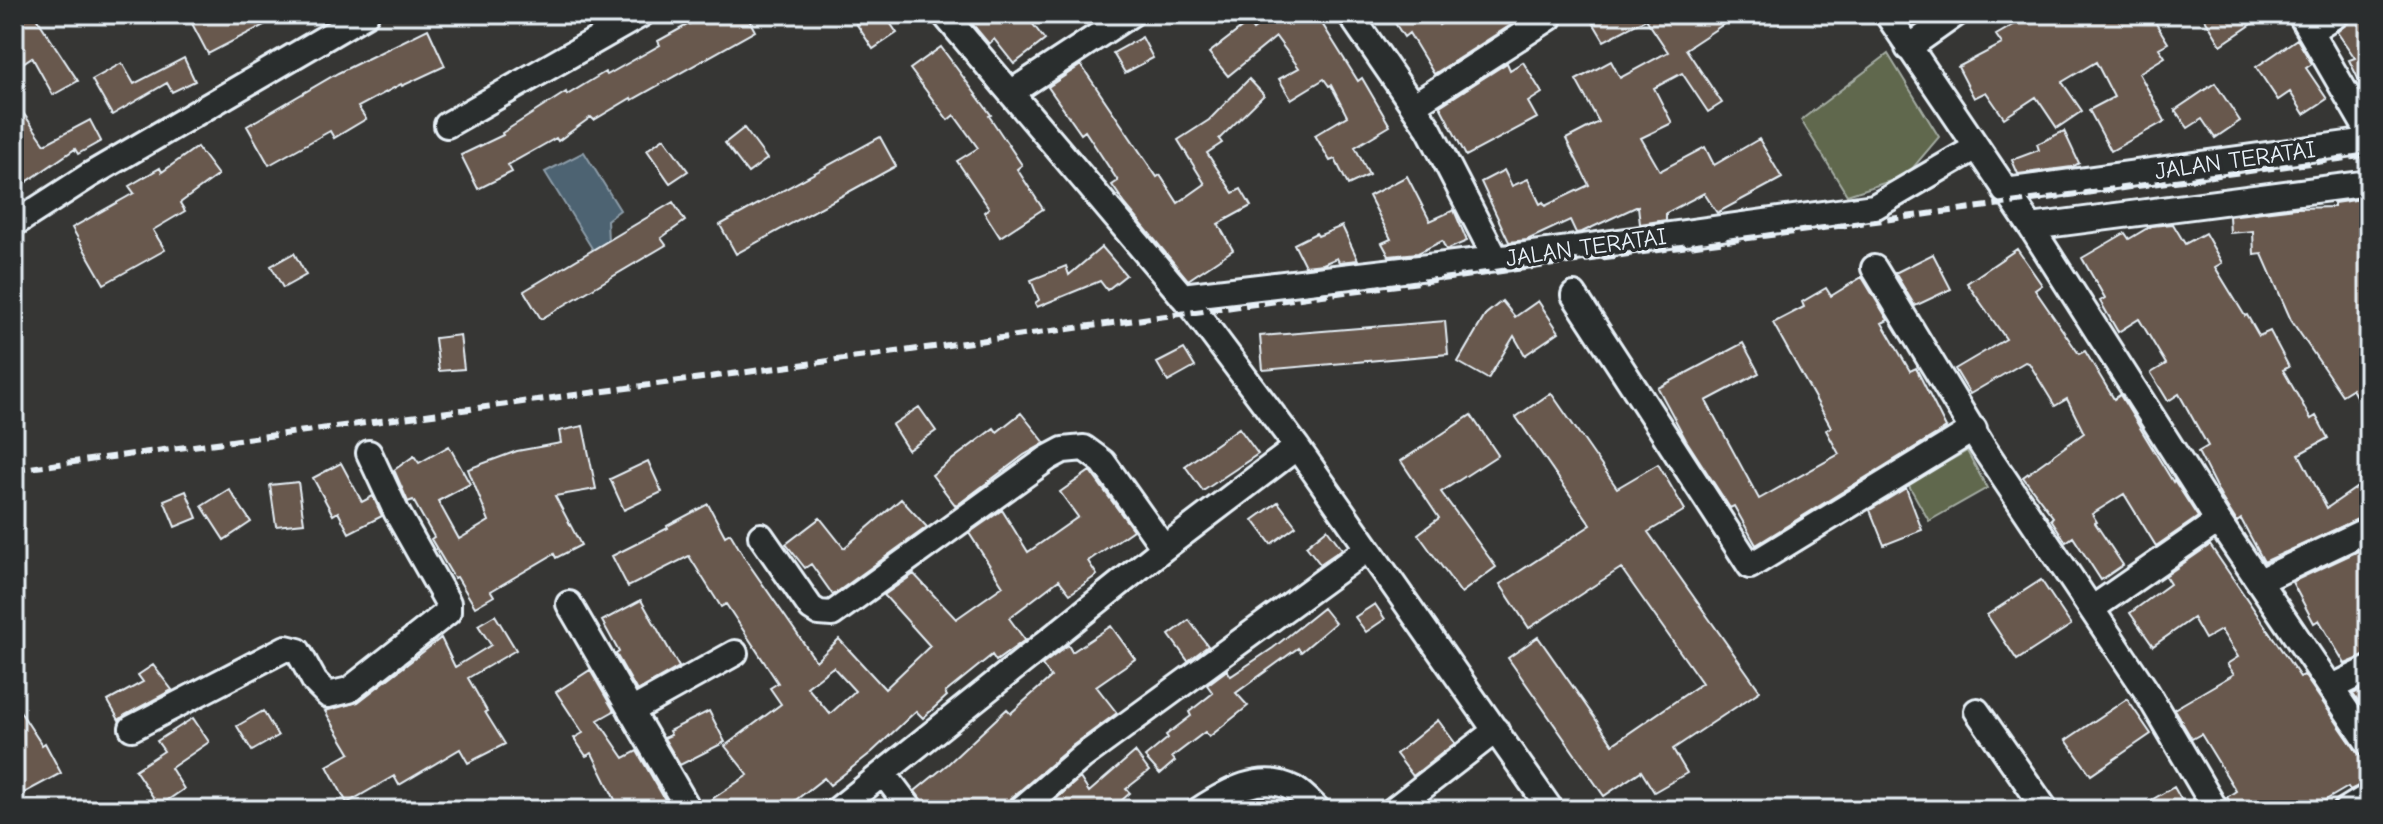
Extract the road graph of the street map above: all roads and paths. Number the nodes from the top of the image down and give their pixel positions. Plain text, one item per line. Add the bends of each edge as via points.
1 (366, 14) edge
2 (642, 14) edge
3 (944, 14) edge
4 (1131, 14) edge
5 (1350, 14) edge
6 (1887, 14) edge
7 (1956, 14) edge
8 (2337, 14) edge
9 (1549, 18) dead end
10 (2305, 22) edge
11 (1908, 48) junction
12 (1012, 92) junction
13 (1414, 105) junction
14 (447, 125) dead end
15 (2369, 133) edge
16 (2369, 141) edge
17 (1975, 148) junction
18 (2369, 183) edge
19 (2005, 191) junction
20 (14, 224) edge
21 (2031, 227) junction
22 (1496, 259) junction
23 (1874, 268) dead end
24 (1574, 295) dead end
25 (1182, 296) junction
26 (1974, 429) junction
27 (1297, 447) junction
28 (369, 453) dead end
29 (2218, 521) junction
30 (2369, 529) edge
31 (761, 536) dead end
32 (1164, 548) junction
33 (1367, 549) junction
34 (2260, 581) junction
35 (569, 604) dead end
36 (2093, 608) junction
37 (735, 653) dead end
38 (2369, 669) edge
39 (2331, 688) junction
40 (631, 711) junction
41 (1977, 711) dead end
42 (132, 728) dead end
43 (1496, 730) junction
44 (2369, 744) edge
45 (884, 774) junction
46 (2369, 796) edge
47 (689, 810) edge
48 (837, 810) edge
49 (911, 810) edge
50 (1020, 810) edge
51 (1199, 810) edge
52 (1318, 810) edge
53 (1393, 810) edge
54 (1551, 810) edge
55 (2046, 810) edge
56 (2216, 810) edge
57 (2346, 810) edge

1 - 20 street
2 - 14 street
3 - 12 street
4 - 12 street
5 - 13 street
6 - 11 street
7 - 11 street
8 - 10 street
9 - 13 street
10 - 15 street
11 - 17 street
12 - 25 street
13 - 22 street
16 - 19 street, JALAN TERATAI
17 - 19 street
17 - 22 street, JALAN TERATAI via 1874,207
18 - 21 street
19 - 21 street
21 - 29 street
22 - 25 street, JALAN TERATAI
23 - 26 street
24 - 26 street via 1750,566
25 - 27 street
26 - 36 street
27 - 32 street
27 - 33 street
28 - 42 street via 448,603 448,612 349,690 328,695 321,691 298,651 286,648
29 - 34 street
29 - 36 street
30 - 34 street
31 - 32 street via 811,608 832,614 1048,458 1084,448 1103,462
32 - 45 street
33 - 43 street
33 - 50 street via 1082,757
34 - 39 street
35 - 40 street
36 - 56 street
37 - 40 street
38 - 39 street
39 - 44 street
40 - 47 street
41 - 55 street
43 - 53 street
43 - 54 street
45 - 48 street
45 - 49 street
46 - 57 street
51 - 52 street via 1234,788 1270,783 1297,790

